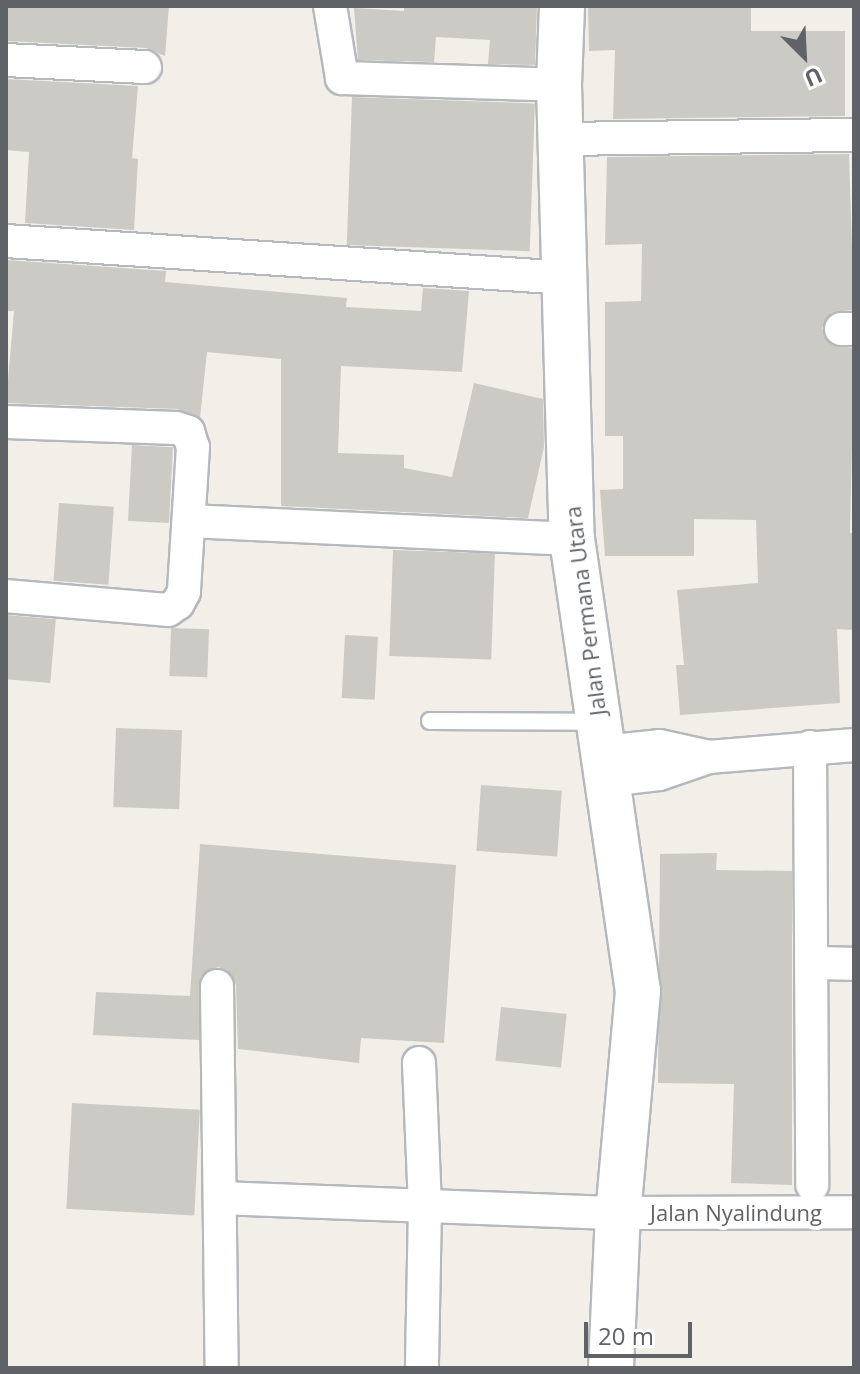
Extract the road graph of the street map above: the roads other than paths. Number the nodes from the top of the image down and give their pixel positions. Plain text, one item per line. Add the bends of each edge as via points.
1 (330, 6) edge
2 (562, 6) edge
3 (6, 60) edge
4 (145, 67) dead end
5 (559, 85) junction
6 (854, 135) edge
7 (561, 139) junction
8 (6, 241) edge
9 (567, 278) junction
10 (6, 422) edge
11 (189, 521) junction
12 (572, 539) junction
13 (6, 596) edge
14 (430, 721) dead end
15 (854, 745) edge
16 (810, 747) junction
17 (604, 751) junction
18 (814, 963) junction
19 (854, 964) edge
20 (217, 986) dead end
21 (419, 1063) dead end
22 (812, 1185) dead end
23 (220, 1198) junction
24 (425, 1206) junction
25 (854, 1212) edge
26 (618, 1213) junction
27 (222, 1368) edge
28 (422, 1368) edge
29 (611, 1368) edge

1 - 5 street via 342,78
2 - 5 street, Jalan Permana Utara
3 - 4 street
5 - 7 street, Jalan Permana Utara
6 - 7 street
7 - 9 street, Jalan Permana Utara
8 - 9 street
9 - 12 street, Jalan Permana Utara
10 - 11 street via 188,432 193,447
11 - 12 street
11 - 13 street via 184,592 168,610
12 - 17 street, Jalan Permana Utara
14 - 17 lane
15 - 16 street
16 - 17 street via 709,757 659,774
16 - 18 street
17 - 26 street, Jalan Permana Utara via 638,991
18 - 19 street
18 - 22 street
20 - 23 street
21 - 24 street
23 - 24 street, Jalan Nyalindung
23 - 27 street
24 - 26 street, Jalan Nyalindung
24 - 28 street
25 - 26 street, Jalan Nyalindung
26 - 29 street, Jalan Permana Utara

